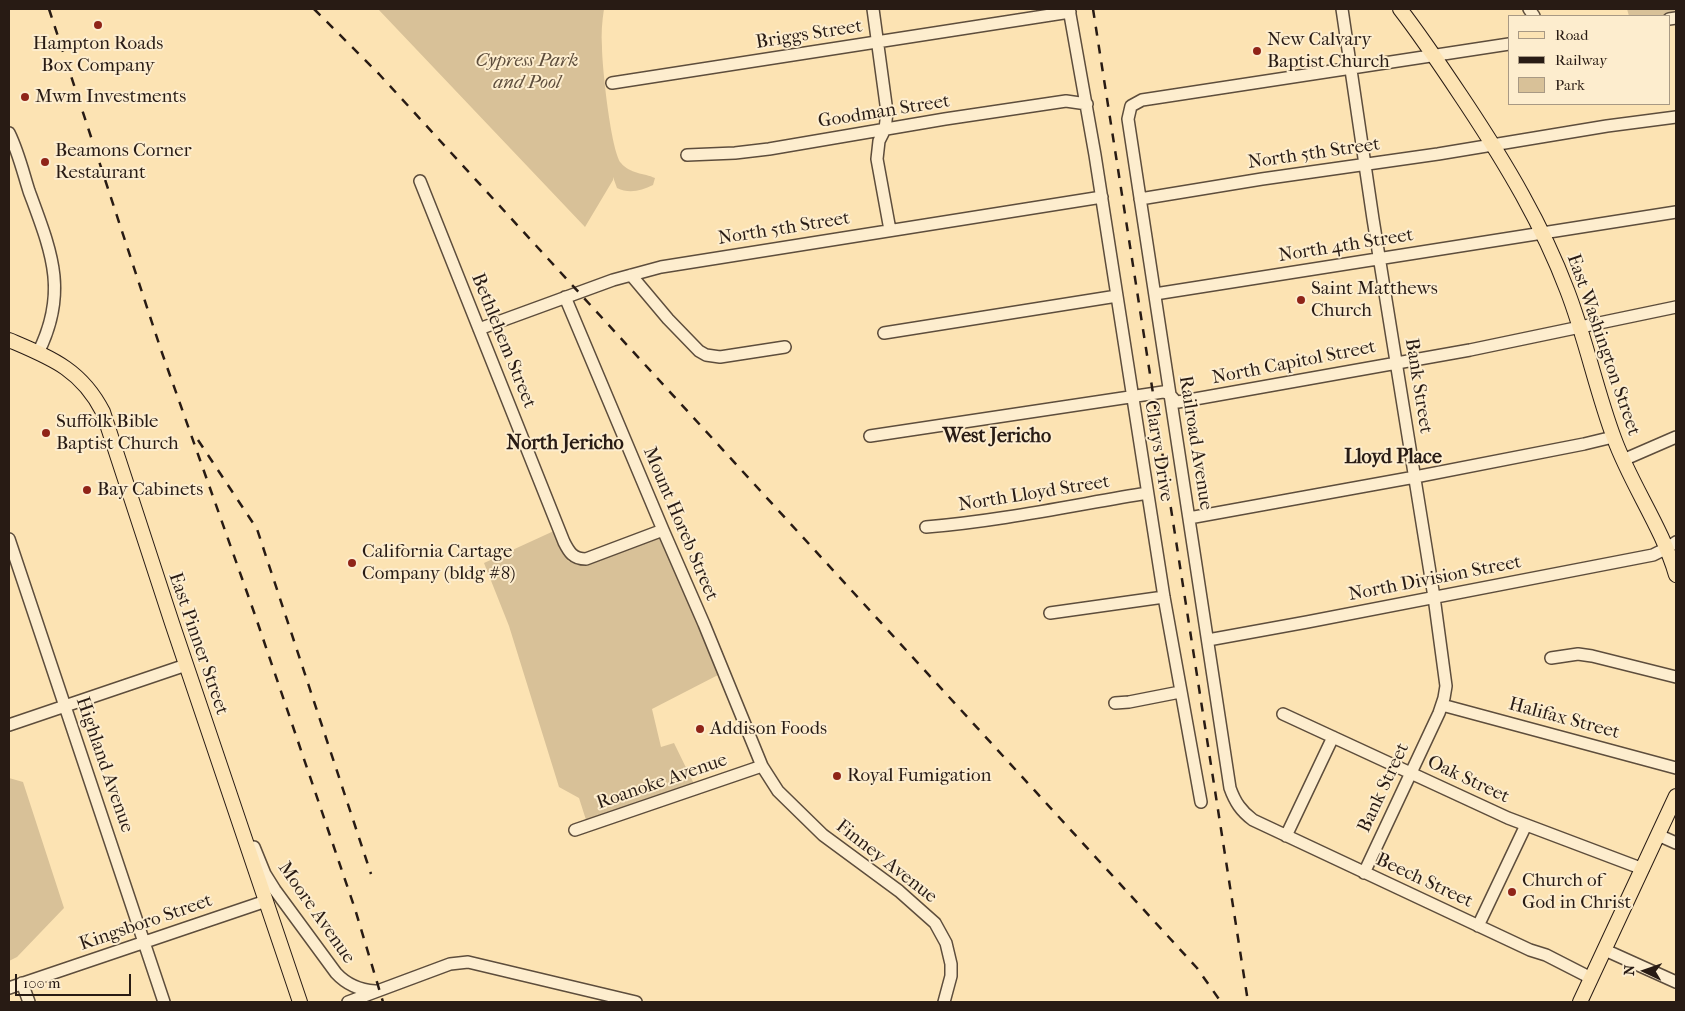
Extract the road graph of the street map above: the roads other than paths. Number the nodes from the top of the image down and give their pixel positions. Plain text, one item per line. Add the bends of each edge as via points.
1 (873, 9) edge
2 (1342, 9) edge
3 (1400, 9) edge
4 (1069, 11) edge
5 (878, 42) junction
6 (1508, 44) edge
7 (1435, 56) junction
8 (1352, 69) junction
9 (612, 83) dead end
10 (1087, 104) junction
11 (1676, 117) edge
12 (885, 129) junction
13 (9, 134) edge
14 (1493, 144) junction
15 (687, 155) dead end
16 (1365, 164) junction
17 (420, 181) dead end
18 (1102, 197) junction
19 (1140, 199) junction
20 (1676, 212) edge
21 (890, 230) junction
22 (1542, 233) junction
23 (1379, 259) junction
24 (631, 275) junction
25 (1155, 294) junction
26 (1117, 296) junction
27 (565, 297) junction
28 (1676, 307) edge
29 (1580, 327) junction
30 (479, 329) junction
31 (884, 333) dead end
32 (9, 340) edge
33 (785, 347) dead end
34 (38, 353) junction
35 (1396, 362) junction
36 (1170, 394) junction
37 (1132, 397) junction
38 (870, 436) dead end
39 (1613, 437) junction
40 (1676, 437) edge
41 (1623, 460) junction
42 (1415, 477) junction
43 (1147, 493) junction
44 (1189, 518) junction
45 (926, 527) dead end
46 (663, 530) junction
47 (9, 539) edge
48 (1672, 545) edge
49 (1676, 575) edge
50 (1164, 597) junction
51 (1434, 597) junction
52 (1050, 613) dead end
53 (1208, 640) junction
54 (1551, 658) dead end
55 (186, 665) junction
56 (1676, 677) edge
57 (1180, 692) junction
58 (1115, 703) dead end
59 (1442, 705) junction
60 (65, 706) junction
61 (1283, 714) dead end
62 (9, 725) edge
63 (1333, 737) junction
64 (762, 766) junction
65 (1676, 768) edge
66 (1411, 773) junction
67 (223, 775) junction
68 (1676, 796) edge
69 (1201, 802) dead end
70 (1244, 813) joint
71 (1526, 825) junction
72 (575, 830) dead end
73 (1286, 836) junction
74 (1658, 836) junction
75 (1676, 843) edge
76 (1643, 869) junction
77 (1364, 873) junction
78 (266, 901) junction
79 (1478, 926) junction
80 (145, 942) junction
81 (1605, 950) junction
82 (1591, 978) junction
83 (1676, 982) edge
84 (22, 984) junction
85 (9, 988) edge
86 (380, 991) junction
87 (29, 1002) edge
88 (164, 1002) edge
89 (300, 1002) edge
90 (348, 1002) edge
91 (636, 1002) edge
92 (944, 1002) edge
93 (1580, 1002) edge

1 - 5 street
2 - 8 street, Bank Street
3 - 7 main road, East Washington Street
4 - 5 street, Briggs Street
4 - 10 street, Clarys Drive
5 - 9 street, Briggs Street
5 - 12 street via 887,112
6 - 7 street, Railroad Avenue
7 - 8 street, Railroad Avenue
7 - 14 main road, East Washington Street
8 - 16 street, Bank Street
8 - 19 street, Railroad Avenue via 1161,97 1131,106 1128,118
10 - 12 street, Goodman Street via 1066,101
10 - 18 street, Clarys Drive
11 - 14 street, North 5th Street
12 - 15 street, Goodman Street via 770,149
12 - 21 street via 879,141 877,160
13 - 34 street via 46,239 56,285 51,323
14 - 16 street, North 5th Street
14 - 22 main road, East Washington Street
16 - 19 street, North 5th Street
16 - 23 street, Bank Street
17 - 30 street, Bethlehem Street
18 - 21 street, North 5th Street
18 - 26 street, Clarys Drive
19 - 25 street, Railroad Avenue
20 - 22 street, North 4th Street
21 - 24 street, North 5th Street
22 - 23 street, North 4th Street
22 - 29 main road, East Washington Street
23 - 25 street, North 4th Street
23 - 35 street, Bank Street
24 - 27 street, North 5th Street
24 - 33 street via 668,319 706,354 720,357
25 - 36 street, Railroad Avenue
26 - 31 street
26 - 37 street, Clarys Drive
27 - 30 street, North 5th Street
27 - 46 street, Mount Horeb Street
28 - 29 street, North Capitol Street
29 - 35 street, North Capitol Street
29 - 39 main road, East Washington Street
30 - 46 street, Bethlehem Street via 571,554 586,559
32 - 34 main road, East Pinner Street
34 - 55 main road, East Pinner Street via 56,360 79,377 102,412
35 - 36 street, North Capitol Street via 1178,402
35 - 42 street, Bank Street
36 - 37 street, North Capitol Street via 1163,392
36 - 44 street, Railroad Avenue
37 - 38 street, North Capitol Street
37 - 43 street, Clarys Drive
39 - 41 main road, East Washington Street
39 - 42 street
40 - 41 street
41 - 48 main road, East Washington Street
42 - 44 street
42 - 51 street, Bank Street
43 - 45 street, North Lloyd Street
43 - 50 street, Clarys Drive
44 - 53 street, Railroad Avenue
46 - 64 street, Mount Horeb Street
47 - 60 street, Highland Avenue
48 - 49 main road, East Washington Street
48 - 51 street, North Division Street via 1652,555
50 - 52 street
50 - 57 street, Clarys Drive
51 - 53 street, North Division Street
51 - 59 street, Bank Street via 1446,686
53 - 70 street, Railroad Avenue via 1230,788
54 - 56 street via 1578,654 1592,656
55 - 60 street
55 - 67 main road, East Pinner Street
57 - 58 street
57 - 69 street, Clarys Drive
59 - 65 street, Halifax Street
59 - 66 street, Bank Street
60 - 62 street
60 - 80 street, Highland Avenue
61 - 63 street, Oak Street
63 - 66 street, Oak Street
63 - 73 street
64 - 72 street, Roanoke Avenue
64 - 92 street, Finney Avenue via 778,791 823,835 899,891 935,923 946,943 951,964
66 - 71 street, Oak Street
66 - 77 street, Bank Street
67 - 78 main road, East Pinner Street
67 - 86 street, Moore Avenue via 265,874 305,933 341,978 364,990
68 - 74 main road
70 - 73 street, Beech Street
71 - 76 street, Oak Street
71 - 79 street
73 - 77 street, Beech Street
74 - 75 street
74 - 76 main road
76 - 81 main road
77 - 79 street, Beech Street
78 - 80 street, Kingsboro Street
78 - 89 main road, East Pinner Street
79 - 82 street, Beech Street
80 - 84 street, Kingsboro Street
80 - 88 street, Highland Avenue
81 - 82 main road
81 - 83 street
82 - 93 main road
84 - 85 street, Kingsboro Street
84 - 87 street
86 - 90 street, Moore Avenue
86 - 91 street, Moore Avenue via 450,964 468,962

